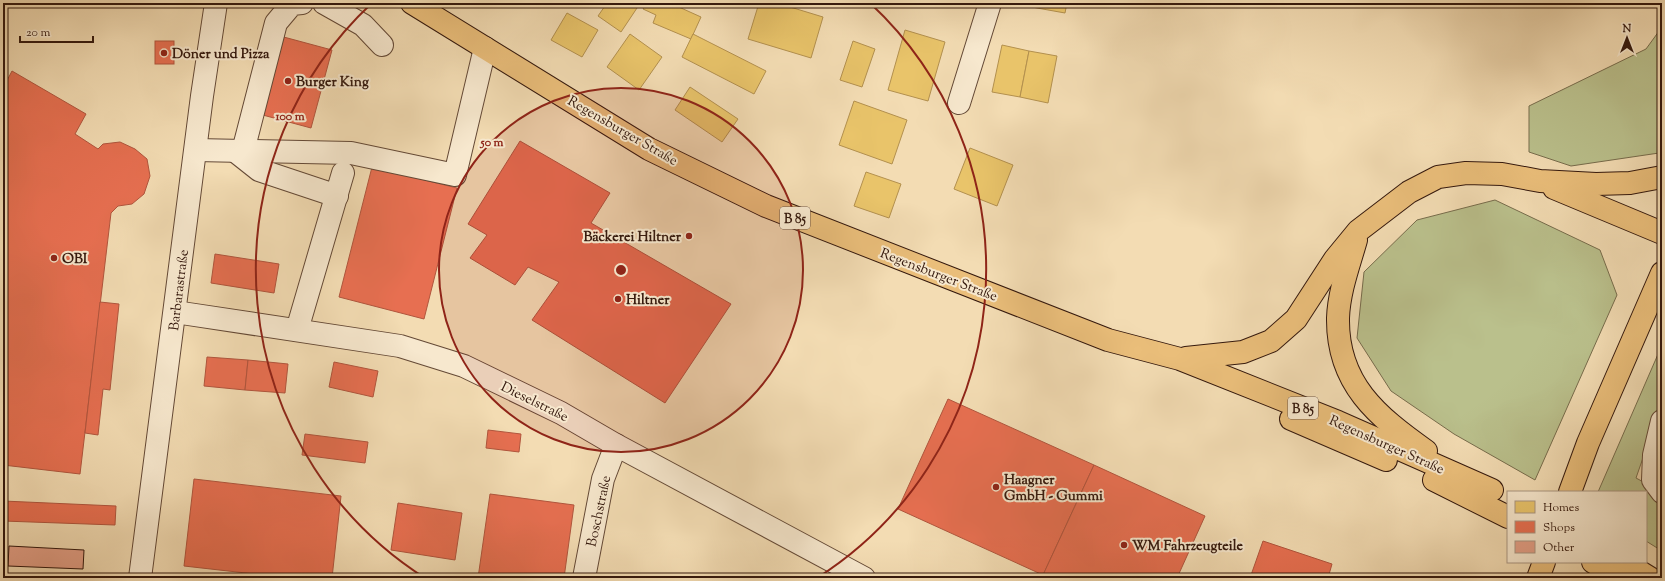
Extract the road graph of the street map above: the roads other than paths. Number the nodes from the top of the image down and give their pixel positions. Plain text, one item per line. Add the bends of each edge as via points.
1 (216, 3) edge
2 (302, 3) edge
3 (324, 3) edge
4 (412, 3) edge
5 (990, 3) edge
6 (382, 45) dead end
7 (485, 48) junction
8 (959, 103) dead end
9 (196, 150) junction
10 (239, 151) junction
11 (343, 173) dead end
12 (1662, 176) edge
13 (1540, 181) junction
14 (336, 196) junction
15 (1358, 231) junction
16 (1662, 233) edge
17 (1662, 273) edge
18 (175, 312) junction
19 (297, 330) junction
20 (1108, 340) junction
21 (1180, 359) junction
22 (1662, 421) edge
23 (616, 445) junction
24 (1570, 491) edge
25 (1662, 492) edge
26 (1500, 494) edge
27 (1507, 517) edge
28 (1544, 563) edge
29 (1595, 563) edge
30 (1626, 563) edge
31 (140, 578) edge
32 (584, 578) edge
33 (864, 578) edge
34 (1538, 578) edge
35 (1619, 578) edge
36 (1650, 578) edge

1 - 9 street, Barbarastraße
2 - 10 street via 292,4 276,23
3 - 6 street via 363,25
4 - 7 main road, Regensburger Straße / B 85
5 - 8 street
7 - 10 street via 455,175 351,153
7 - 20 main road, Regensburger Straße / B 85 via 649,149 766,206
9 - 10 street
9 - 18 street, Barbarastraße
10 - 14 street via 259,170
11 - 14 street
12 - 13 main road via 1630,183
13 - 15 main road via 1502,174 1466,173 1438,177 1408,192
13 - 16 main road
14 - 19 street
15 - 21 main road via 1335,259 1296,319 1271,341 1243,352
15 - 26 main road via 1342,288 1338,316 1339,342 1348,374 1368,403 1396,429 1430,454
17 - 24 main road via 1588,443
18 - 19 street, Dieselstraße
18 - 31 street, Barbarastraße
19 - 23 street, Dieselstraße via 400,346 464,366 561,413
20 - 21 main road, Regensburger Straße / B 85
20 - 27 main road, B 85 via 1176,373 1287,417 1444,485
21 - 26 main road, Regensburger Straße / B 85 via 1338,422
22 - 25 street via 1654,454 1653,480
23 - 32 street, Boschstraße via 603,479
23 - 33 street, Dieselstraße
28 - 34 main road
29 - 35 main road
30 - 36 main road

